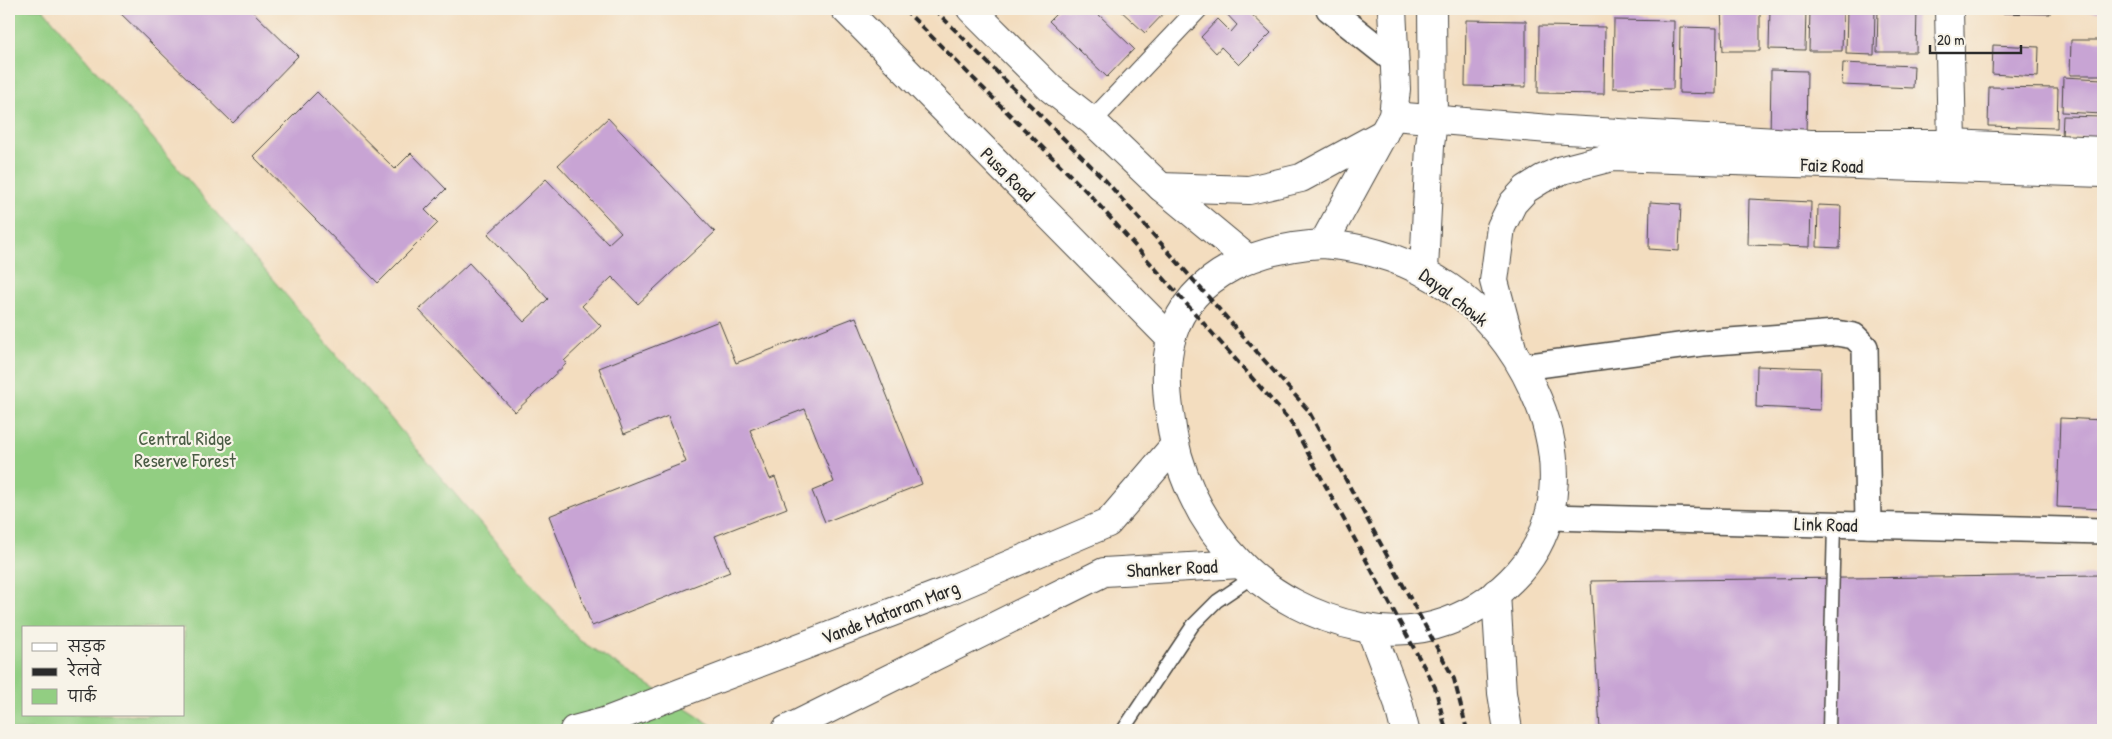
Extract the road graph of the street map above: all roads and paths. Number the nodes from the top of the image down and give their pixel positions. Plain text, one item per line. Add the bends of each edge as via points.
1 (845, 9) edge
2 (971, 9) edge
3 (1198, 9) edge
4 (1329, 9) edge
5 (1392, 9) edge
6 (1432, 9) edge
7 (1950, 9) edge
8 (1393, 60) junction
9 (1092, 121) junction
10 (1389, 124) junction
11 (1432, 134) junction
12 (1952, 144) junction
13 (2103, 150) edge
14 (2103, 173) edge
15 (1161, 187) junction
16 (1323, 244) junction
17 (1248, 259) junction
18 (1424, 270) junction
19 (1171, 339) junction
20 (1518, 359) junction
21 (1175, 446) junction
22 (1549, 517) junction
23 (1834, 524) junction
24 (1868, 525) junction
25 (2103, 531) edge
26 (1247, 570) junction
27 (1496, 593) junction
28 (1370, 630) junction
29 (574, 730) edge
30 (786, 730) edge
31 (1123, 730) edge
32 (1406, 730) edge
33 (1508, 730) edge
34 (1829, 730) edge

1 - 19 main road, Pusa Road
2 - 9 main road via 1050,88
3 - 9 street
4 - 8 street
5 - 8 main road
6 - 11 main road
7 - 12 main road
8 - 10 main road via 1396,89
9 - 15 main road
10 - 11 main road
10 - 15 main road via 1301,178 1249,190
10 - 16 main road
11 - 12 main road via 1810,144
11 - 18 main road
12 - 13 main road
14 - 20 main road, Faiz Road via 1612,157 1562,170 1526,189 1513,203 1501,228 1494,281
15 - 17 main road
16 - 17 main road, Dayal chowk via 1285,248
16 - 18 main road, Dayal chowk via 1378,253
17 - 19 main road, Dayal chowk via 1221,273 1203,288 1184,311
18 - 20 main road, Dayal chowk via 1475,308 1502,336
19 - 21 main road, Dayal chowk via 1168,393
20 - 22 main road, Dayal chowk via 1543,414 1551,447 1555,482
20 - 24 street via 1836,333 1854,336 1865,346
21 - 26 main road, Dayal chowk via 1195,500 1216,534
21 - 29 main road, Vande Mataram Marg via 1108,523 945,592 604,722
22 - 23 street, Link Road
22 - 27 main road, Dayal chowk via 1528,559
23 - 24 street, Link Road
23 - 34 lane
24 - 25 street, Link Road
26 - 28 main road, Dayal chowk via 1301,606 1335,621
26 - 30 main road, Shanker Road via 1104,572
26 - 31 lane via 1193,625
27 - 28 main road, Dayal chowk via 1469,613 1438,626 1404,632
27 - 33 main road via 1502,693
28 - 32 main road

